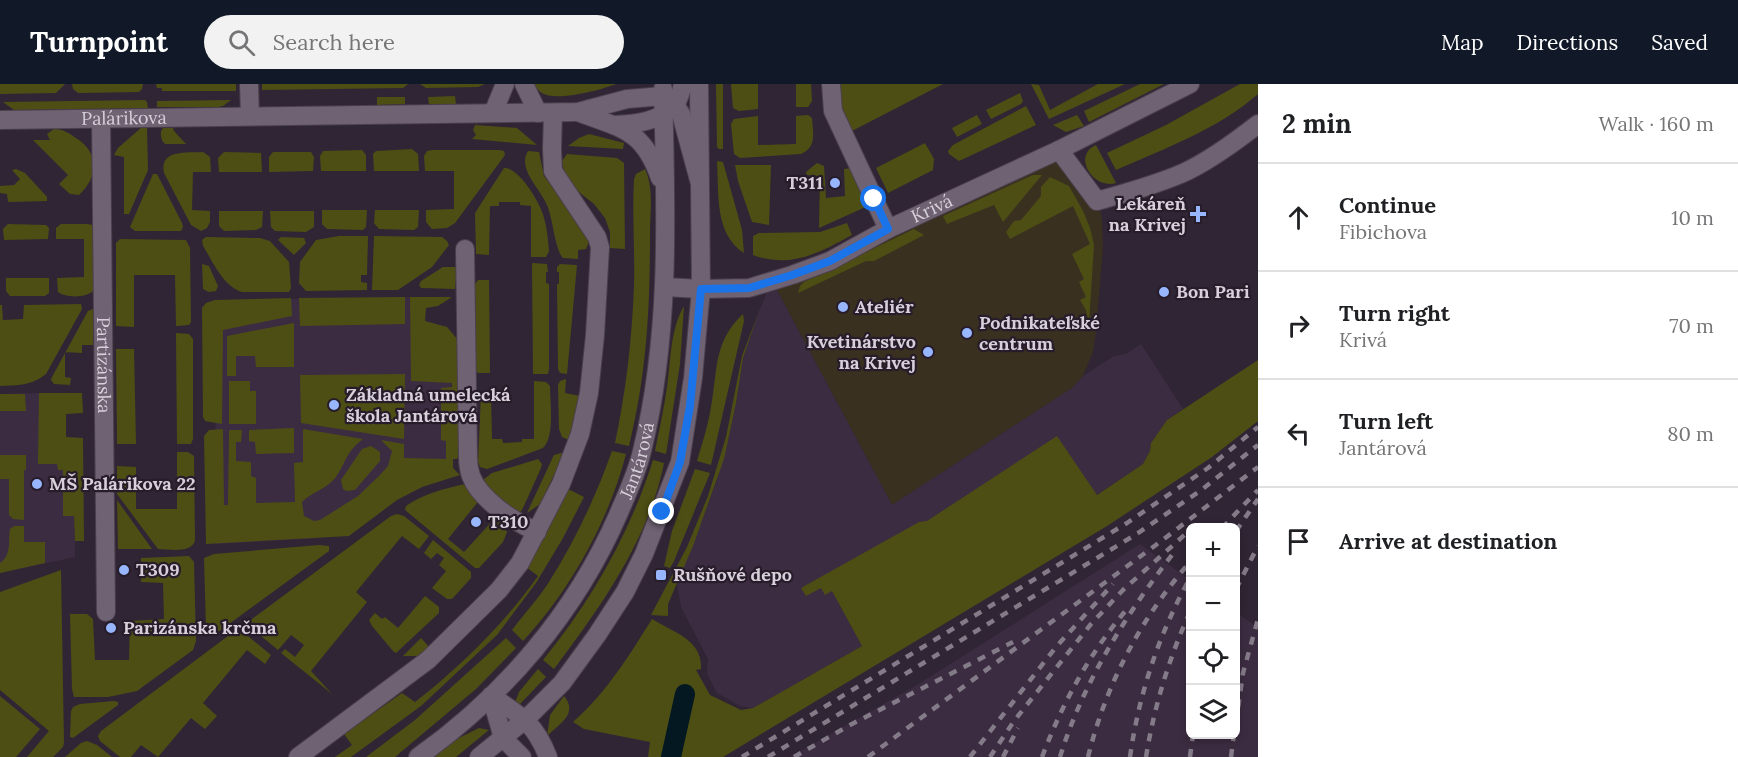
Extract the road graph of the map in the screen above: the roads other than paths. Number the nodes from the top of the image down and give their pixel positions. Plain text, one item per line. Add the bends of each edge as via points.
1 (249, 84) edge
2 (505, 84) edge
3 (524, 84) edge
4 (630, 84) edge
5 (683, 84) edge
6 (699, 84) edge
7 (831, 84) edge
8 (1190, 84) edge
9 (666, 100) edge
10 (578, 112) junction
11 (493, 113) junction
12 (546, 113) junction
13 (250, 116) junction
14 (101, 119) junction
15 (0, 120) edge
16 (1258, 124) edge
17 (612, 126) junction
18 (1059, 150) junction
19 (700, 184) junction
20 (665, 190) junction
21 (888, 229) junction
22 (465, 249) dead end
23 (665, 287) junction
24 (701, 289) junction
25 (537, 532) junction
26 (105, 612) dead end
27 (491, 696) junction
28 (526, 719) junction
29 (503, 738) junction
30 (298, 757) edge
31 (418, 757) edge
32 (479, 757) edge
33 (522, 757) edge
34 (548, 757) edge

1 - 13 street
2 - 11 street
3 - 12 street
4 - 10 street
5 - 9 street
6 - 19 street
7 - 21 street via 833,111
8 - 18 street, Krivá
9 - 10 street via 627,99
9 - 17 street via 641,123
9 - 19 street via 685,126
9 - 20 street, Jantárová
10 - 12 street, Palárikova
10 - 17 street
11 - 12 street, Palárikova
11 - 13 street, Palárikova
12 - 25 street via 553,171 597,237 600,258 589,393 573,456
13 - 14 street, Palárikova
14 - 15 street, Palárikova
14 - 26 street, Partizánska
16 - 18 street via 1184,172 1097,201
17 - 20 street via 645,145
18 - 21 street, Krivá
19 - 24 street
20 - 23 street, Jantárová
21 - 24 street, Krivá via 830,261 792,275 749,288
22 - 25 street via 471,478 493,504
23 - 24 street, Krivá
23 - 27 street, Jantárová via 653,395 642,453 626,497 595,564 567,609 532,655
24 - 28 street via 690,406 680,462 662,512 625,592 597,635 562,684
25 - 30 street via 510,577 435,654
27 - 28 street
27 - 29 street
27 - 31 street, Jantárová
28 - 29 street
28 - 34 street
29 - 32 street
29 - 33 street

